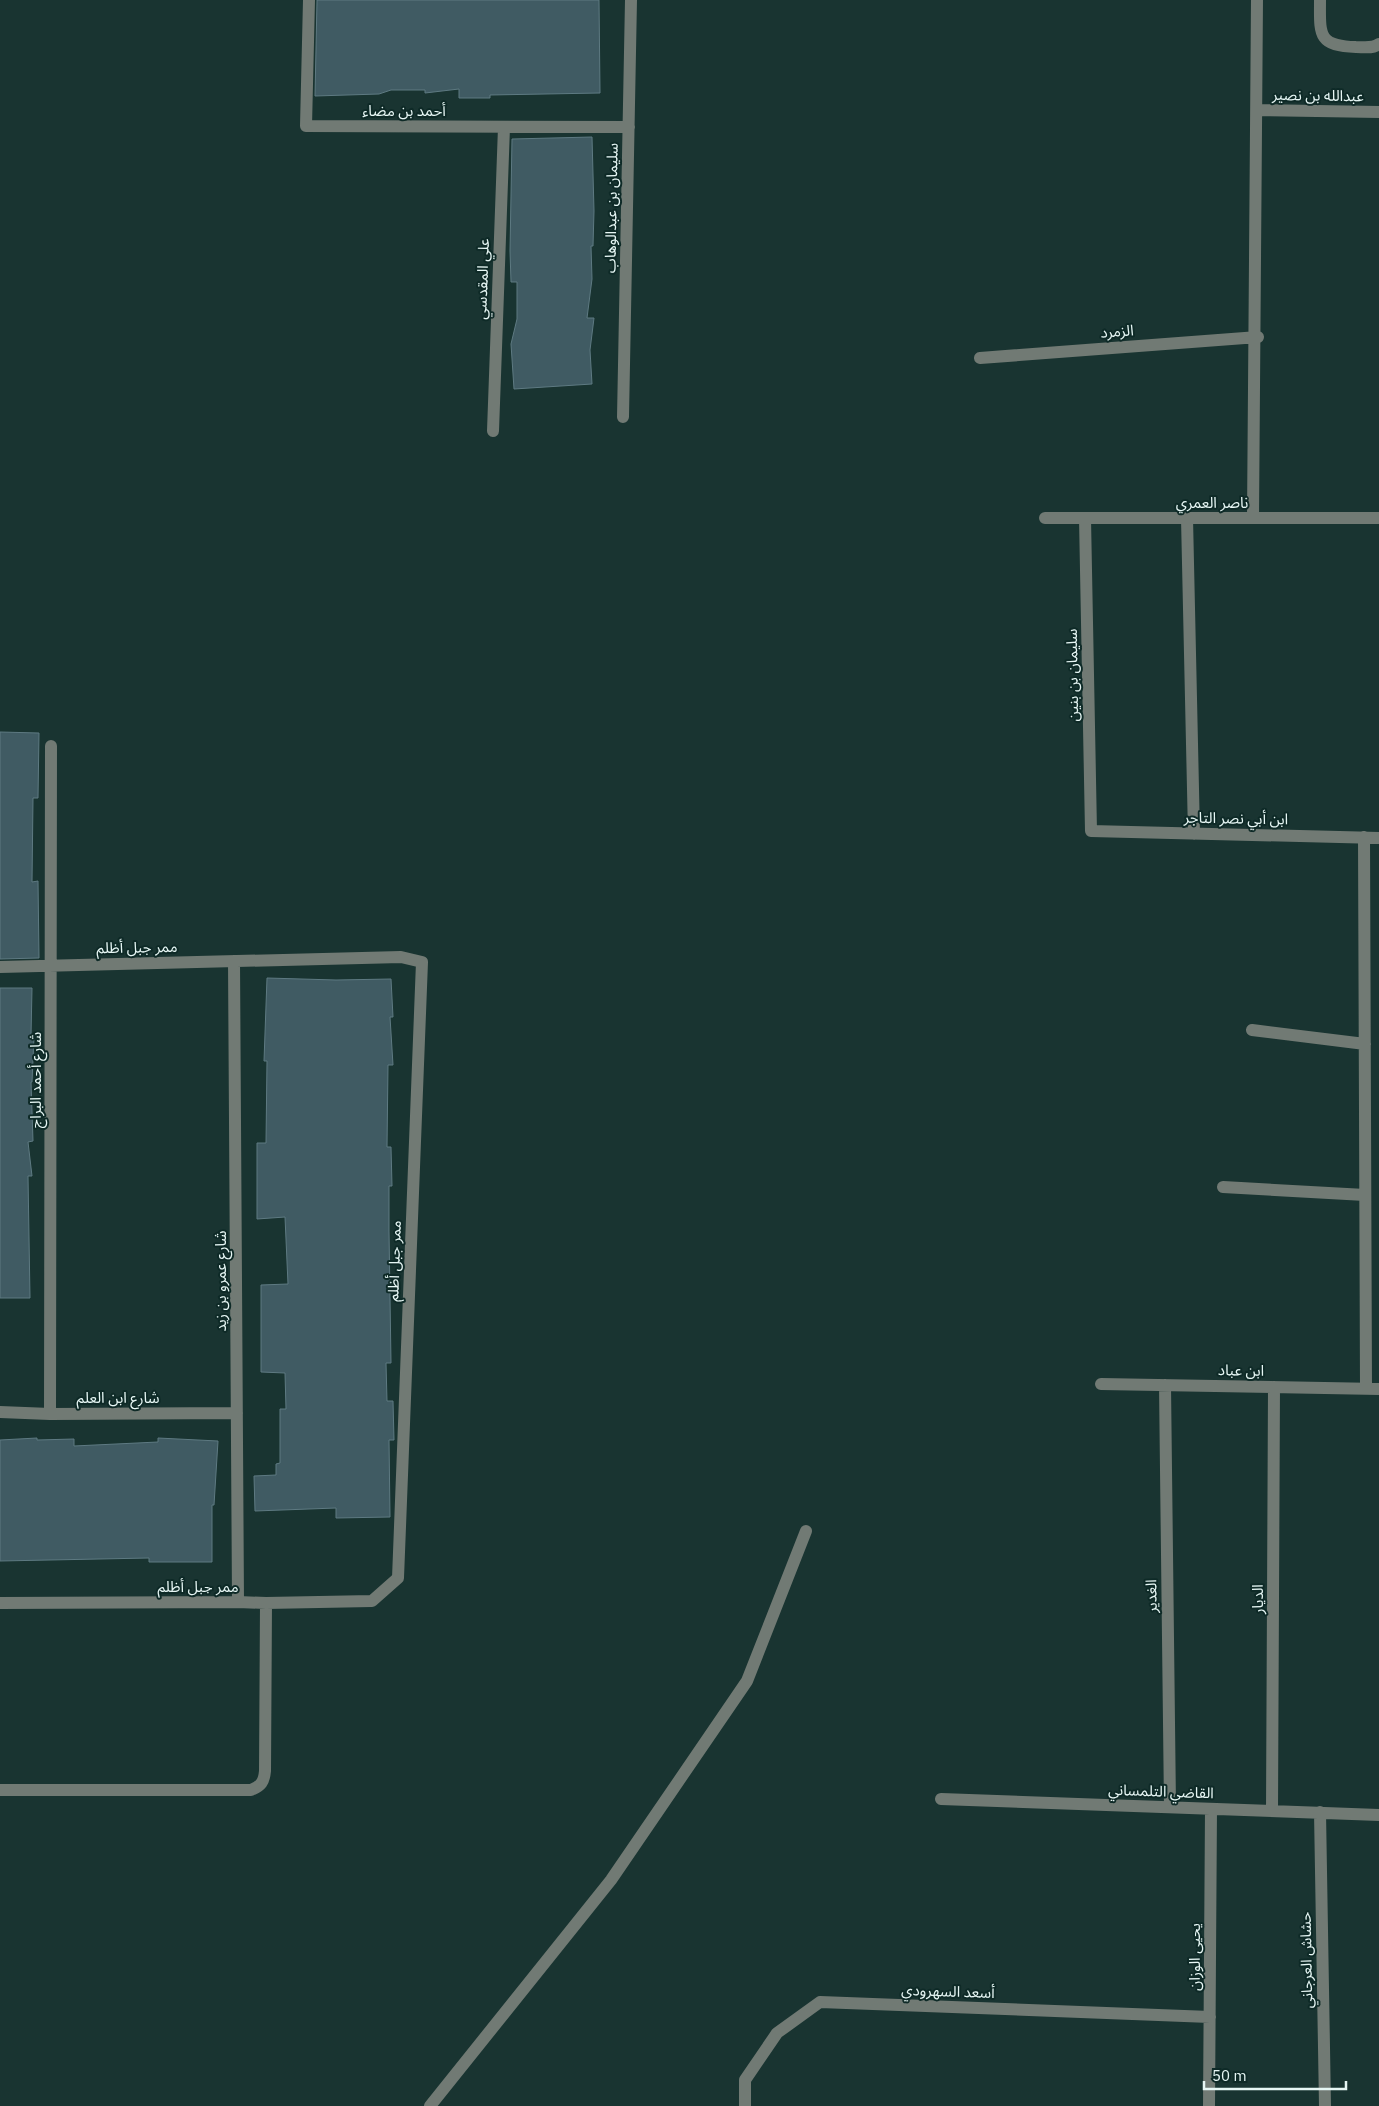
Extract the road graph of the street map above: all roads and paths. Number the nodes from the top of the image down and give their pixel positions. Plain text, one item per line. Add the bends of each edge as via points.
1 (309, 0) edge
2 (631, 0) edge
3 (1257, 0) edge
4 (1320, 0) edge
5 (1379, 44) edge
6 (1256, 110) junction
7 (1379, 112) edge
8 (504, 127) junction
9 (629, 127) junction
10 (1256, 337) junction
11 (980, 358) dead end
12 (623, 417) dead end
13 (493, 431) dead end
14 (1045, 518) dead end
15 (1085, 518) junction
16 (1187, 518) junction
17 (1253, 518) junction
18 (1379, 518) edge
19 (52, 746) dead end
20 (1092, 831) joint
21 (1194, 834) junction
22 (1364, 838) junction
23 (1379, 838) edge
24 (234, 961) junction
25 (52, 965) junction
26 (0, 967) edge
27 (1252, 1030) dead end
28 (1365, 1044) junction
29 (1223, 1187) dead end
30 (1365, 1195) junction
31 (1102, 1384) dead end
32 (1165, 1385) junction
33 (1274, 1387) junction
34 (1366, 1388) junction
35 (1379, 1389) edge
36 (0, 1412) edge
37 (237, 1413) junction
38 (50, 1414) junction
39 (806, 1531) dead end
40 (238, 1602) junction
41 (266, 1603) junction
42 (0, 1604) edge
43 (0, 1790) edge
44 (941, 1800) dead end
45 (1170, 1807) junction
46 (1211, 1809) junction
47 (1272, 1811) junction
48 (1320, 1812) junction
49 (1379, 1815) edge
50 (1210, 2017) junction
51 (430, 2106) edge
52 (745, 2106) edge
53 (1210, 2106) edge
54 (1325, 2106) edge

1 - 8 street, أحمد بن مضاء via 306,126
2 - 9 street, سليمان بن عبدالوهاب
3 - 6 street
4 - 5 street via 1320,28 1329,43 1374,47
6 - 7 street, عبدالله بن نصير
6 - 10 street
8 - 9 street, أحمد بن مضاء
8 - 13 street, علي المقدسي
9 - 12 street, سليمان بن عبدالوهاب
10 - 11 street, الزمرد
10 - 17 street
14 - 15 street, ناصر العمري
15 - 16 street, ناصر العمري
15 - 20 street, سليمان بن بنين
16 - 17 street, ناصر العمري
16 - 21 street
17 - 18 street, ناصر العمري
19 - 25 street, شارع أحمد البراج
20 - 21 street, ابن أبي نصر التاجر
21 - 22 street, ابن أبي نصر التاجر
22 - 23 street, ابن أبي نصر التاجر
22 - 28 street
24 - 25 street, ممر جبل أظلم
24 - 37 street, شارع عمرو بن زيد
24 - 41 street, ممر جبل أظلم via 401,957 422,962 398,1578 372,1601
25 - 26 street, ممر جبل أظلم
25 - 38 street, شارع أحمد البراج
27 - 28 street
28 - 30 street
29 - 30 street
30 - 34 street
31 - 32 street, ابن عباد
32 - 33 street, ابن عباد
32 - 45 street, الغدير
33 - 34 street, ابن عباد
33 - 47 street, الديار
34 - 35 street, ابن عباد
36 - 38 street, شارع ابن العلم
37 - 38 street, شارع ابن العلم
37 - 40 street, شارع عمرو بن زيد
39 - 51 street via 747,1681 611,1880
40 - 41 street, ممر جبل أظلم
40 - 42 street, ممر جبل أظلم
41 - 43 street via 265,1771 260,1786 251,1790
44 - 45 street, القاضي التلمساني
45 - 46 street, القاضي التلمساني
46 - 47 street, القاضي التلمساني
46 - 50 street, يحيى الوزان
47 - 48 street, القاضي التلمساني
48 - 49 street, القاضي التلمساني
48 - 54 street, حشاش العرجاني
50 - 52 street, أسعد السهرودي via 820,2002 777,2033 745,2080
50 - 53 street, يحيى الوزان

